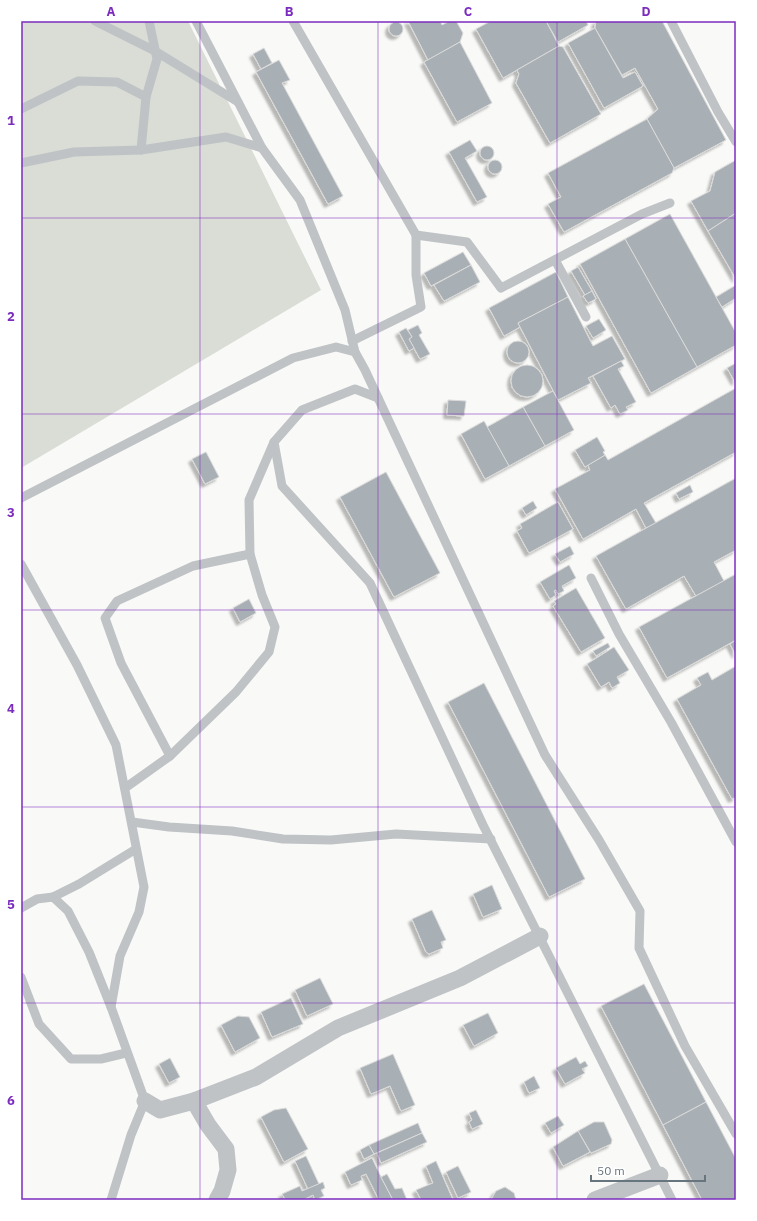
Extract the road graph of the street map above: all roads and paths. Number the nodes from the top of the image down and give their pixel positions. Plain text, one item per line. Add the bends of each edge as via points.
1 (95, 21) edge
2 (149, 21) edge
3 (196, 21) edge
4 (293, 21) edge
5 (671, 21) edge
6 (155, 51) junction
7 (146, 97) junction
8 (239, 103) junction
9 (21, 109) edge
10 (736, 142) edge
11 (262, 148) junction
12 (141, 150) junction
13 (21, 163) edge
14 (670, 203) dead end
15 (416, 235) junction
16 (555, 260) junction
17 (586, 317) dead end
18 (352, 341) junction
19 (355, 352) junction
20 (378, 398) junction
21 (274, 442) junction
22 (21, 498) edge
23 (250, 554) junction
24 (21, 564) edge
25 (591, 578) dead end
26 (170, 756) junction
27 (125, 788) junction
28 (132, 822) junction
29 (491, 839) junction
30 (736, 842) edge
31 (136, 849) junction
32 (53, 897) junction
33 (21, 908) edge
34 (540, 936) junction
35 (21, 977) edge
36 (111, 1007) junction
37 (126, 1053) junction
38 (145, 1101) junction
39 (194, 1101) junction
40 (736, 1134) edge
41 (660, 1175) junction
42 (111, 1200) edge
43 (217, 1200) edge
44 (595, 1200) edge
45 (672, 1200) edge

1 - 6 lane
2 - 6 lane
3 - 8 lane
4 - 15 lane
5 - 10 lane
6 - 7 lane via 157,59
6 - 8 lane
7 - 9 lane via 117,82 78,81
7 - 12 lane
8 - 11 lane
11 - 12 lane via 226,137
11 - 18 lane via 300,200 345,310
12 - 13 lane via 74,152
14 - 16 lane via 642,214
15 - 16 lane via 467,242 501,288
15 - 18 lane via 416,275 421,307
16 - 17 lane
18 - 19 lane
19 - 20 lane
19 - 22 lane via 336,347 293,358
20 - 21 lane via 355,389 302,410
20 - 40 lane via 545,755 640,911 639,948 685,1046
21 - 23 lane via 249,500
21 - 29 lane via 282,486 370,583
23 - 26 lane via 275,627 269,652 236,692
23 - 26 lane via 193,566 118,601 105,618 121,663
24 - 27 lane via 77,664 116,745
25 - 30 lane via 619,634 671,722
26 - 27 lane
27 - 28 lane
28 - 29 lane via 232,831 283,839 331,840 396,834
28 - 31 lane
29 - 34 lane
31 - 32 lane
31 - 36 lane via 144,887 139,912 120,956
32 - 33 lane via 37,899
32 - 36 lane via 68,911 89,952
34 - 39 street via 460,978 338,1028 256,1077
34 - 41 lane
35 - 37 lane via 39,1024 71,1059 101,1058
36 - 37 lane
37 - 38 lane
38 - 39 street via 160,1110
38 - 42 lane via 131,1135
39 - 43 street via 226,1148 228,1170
41 - 44 street
41 - 45 lane

